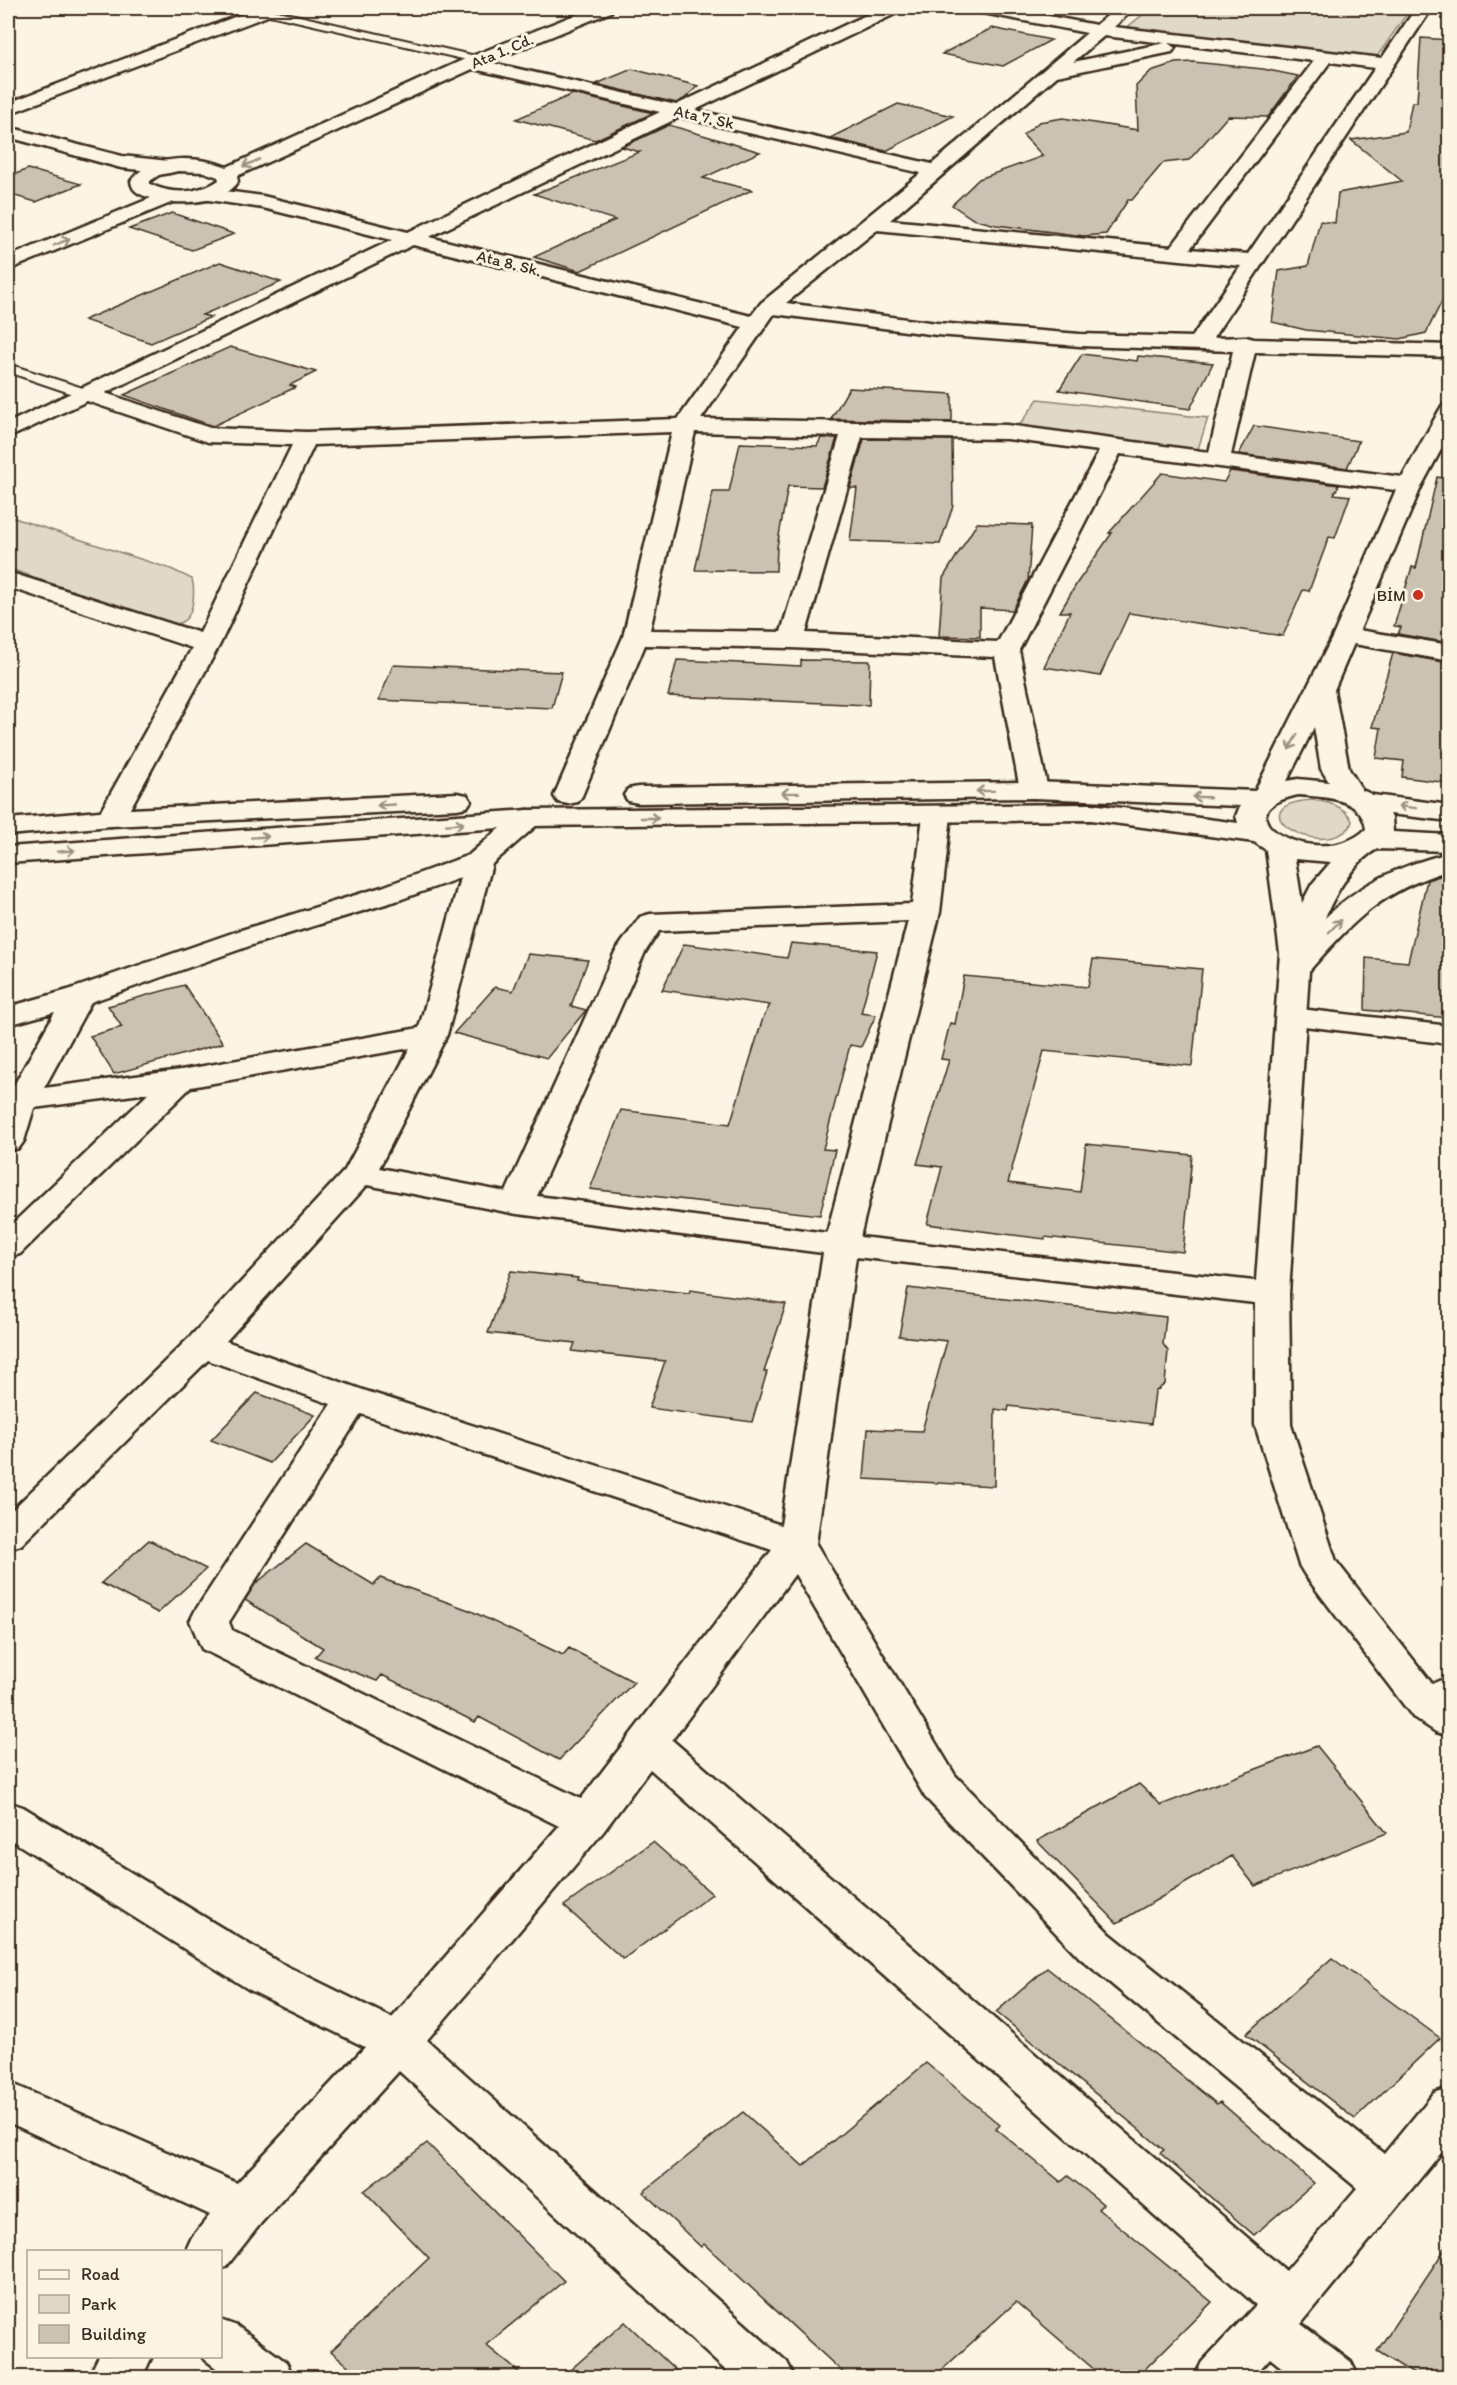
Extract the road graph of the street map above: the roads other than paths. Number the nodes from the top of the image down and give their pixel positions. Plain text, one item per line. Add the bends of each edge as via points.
1 (605, 8) edge
2 (893, 8) edge
3 (983, 8) edge
4 (1126, 8) edge
5 (1424, 8) edge
6 (264, 11) joint
7 (1098, 30) junction
8 (1200, 41) junction
9 (1326, 56) junction
10 (476, 62) junction
11 (1387, 64) junction
12 (1052, 71) junction
13 (400, 96) junction
14 (8, 109) edge
15 (676, 111) junction
16 (8, 132) edge
17 (121, 162) junction
18 (207, 166) junction
19 (169, 167) junction
20 (936, 171) junction
21 (226, 179) junction
22 (144, 183) junction
23 (202, 194) junction
24 (172, 196) junction
25 (263, 202) junction
26 (873, 224) junction
27 (407, 238) junction
28 (8, 247) edge
29 (1177, 252) junction
30 (1254, 261) junction
31 (8, 264) edge
32 (762, 316) junction
33 (1199, 343) junction
34 (1246, 344) junction
35 (1449, 351) edge
36 (8, 368) edge
37 (84, 393) junction
38 (1449, 411) edge
39 (685, 425) junction
40 (853, 430) junction
41 (8, 431) edge
42 (306, 439) junction
43 (1112, 447) junction
44 (1218, 460) junction
45 (1410, 485) junction
46 (8, 579) edge
47 (1346, 636) junction
48 (636, 637) junction
49 (791, 640) junction
50 (207, 644) junction
51 (1006, 650) junction
52 (1449, 653) edge
53 (1321, 690) junction
54 (1034, 790) junction
55 (568, 796) junction
56 (1263, 797) junction
57 (1358, 799) junction
58 (1449, 813) edge
59 (937, 816) junction
60 (111, 818) junction
61 (528, 819) junction
62 (8, 827) edge
63 (1270, 840) junction
64 (1449, 843) edge
65 (1366, 845) junction
66 (8, 855) edge
67 (479, 861) junction
68 (1449, 861) edge
69 (925, 912) junction
70 (1295, 961) junction
71 (79, 996) junction
72 (8, 1016) edge
73 (1291, 1017) junction
74 (432, 1035) junction
75 (1449, 1035) edge
76 (181, 1079) junction
77 (21, 1100) junction
78 (8, 1141) edge
79 (359, 1174) junction
80 (517, 1204) junction
81 (841, 1245) junction
82 (8, 1246) edge
83 (1272, 1294) junction
84 (202, 1345) junction
85 (353, 1399) junction
86 (8, 1536) edge
87 (797, 1544) junction
88 (1442, 1706) edge
89 (648, 1743) junction
90 (8, 1818) edge
91 (588, 1821) junction
92 (398, 2042) junction
93 (8, 2101) edge
94 (1449, 2106) edge
95 (1388, 2185) junction
96 (244, 2208) junction
97 (211, 2250) edge
98 (1278, 2316) junction
99 (222, 2343) edge
100 (127, 2358) edge
101 (113, 2378) edge
102 (269, 2378) edge
103 (770, 2378) edge
104 (1219, 2378) edge
105 (1334, 2378) edge

1 - 10 street, Ata 1. Cd.
2 - 15 street
3 - 7 street
4 - 7 street
5 - 11 street
6 - 10 lane
6 - 14 street
7 - 8 street
7 - 12 street
8 - 9 street
8 - 12 street
9 - 11 street
9 - 29 street
10 - 13 street, Ata 1. Cd.
10 - 15 street, Ata 7. Sk
11 - 30 street
12 - 20 street
13 - 18 street, Ata 1. Cd. via 322,118
13 -> 21 street, Ata 1. Cd.
15 - 20 street, Ata 7. Sk
15 - 27 street
16 - 17 street
17 - 19 street
17 - 22 street
18 - 19 street
18 - 21 street
19 - 22 street
20 - 26 street
21 - 23 street, Ata 1. Cd. via 214,191
21 - 25 street
22 - 24 street via 158,194
22 - 28 street
23 - 24 street
23 - 25 street
31 -> 24 street
25 - 27 street, Ata 8. Sk.
26 - 29 street
26 - 32 street
27 - 32 street, Ata 8. Sk.
27 - 37 street
29 - 30 street
30 - 33 street
32 - 33 street, Ata 8. Sk. via 1080,340
32 - 39 street
33 - 34 street, Ata 8. Sk.
34 - 35 street, Ata 8. Sk.
34 - 44 street
36 - 37 lane
37 - 41 street
37 - 42 street via 208,435
38 - 45 street
39 - 40 street
39 - 42 street
39 - 48 street
40 - 43 street via 1007,432
40 - 49 street
42 - 50 street
43 - 44 street
43 - 51 street
44 - 45 street
45 - 47 street
46 - 50 street
47 - 52 street
47 - 53 street
48 - 49 street
48 - 55 street
49 - 51 street
50 - 60 street
51 - 54 street
53 -> 56 street
53 - 57 street via 1335,769
54 -> 55 street
56 -> 54 street
55 -> 60 street
56 - 57 street via 1298,787 1335,790
56 - 63 street via 1252,807 1250,817 1253,826
58 -> 57 street
57 - 65 street via 1375,811 1381,821 1380,831
61 -> 59 street
59 - 63 street via 1091,812
59 - 69 street
60 - 62 street
66 -> 61 street
61 - 67 street
63 - 65 street via 1298,852 1319,854
63 - 70 street
64 - 65 street
65 - 70 street via 1322,890
67 - 71 street
67 - 74 street
70 -> 68 street via 1375,890
69 - 80 street via 650,923 630,952
69 - 81 street
70 - 73 street
71 - 72 street
71 - 77 street
73 - 75 street
73 - 83 street
74 - 76 street
74 - 79 street
76 - 77 street
76 - 82 street
77 - 78 street
79 - 80 street
79 - 84 street
80 - 81 street
81 - 83 street
81 - 87 street
83 - 88 street via 1273,1425 1318,1565
84 - 85 street
84 - 86 street
85 - 87 street
85 - 91 street via 209,1621 216,1639
87 - 89 street
87 - 95 street via 940,1786 1095,1946
89 - 91 street
89 - 98 street
90 - 92 street via 264,1976
91 - 92 street
92 - 96 street
92 - 103 street
93 - 96 street
94 - 95 street
95 - 98 street
96 - 97 street
98 - 104 street
98 - 105 street
99 - 102 street
100 - 101 street

